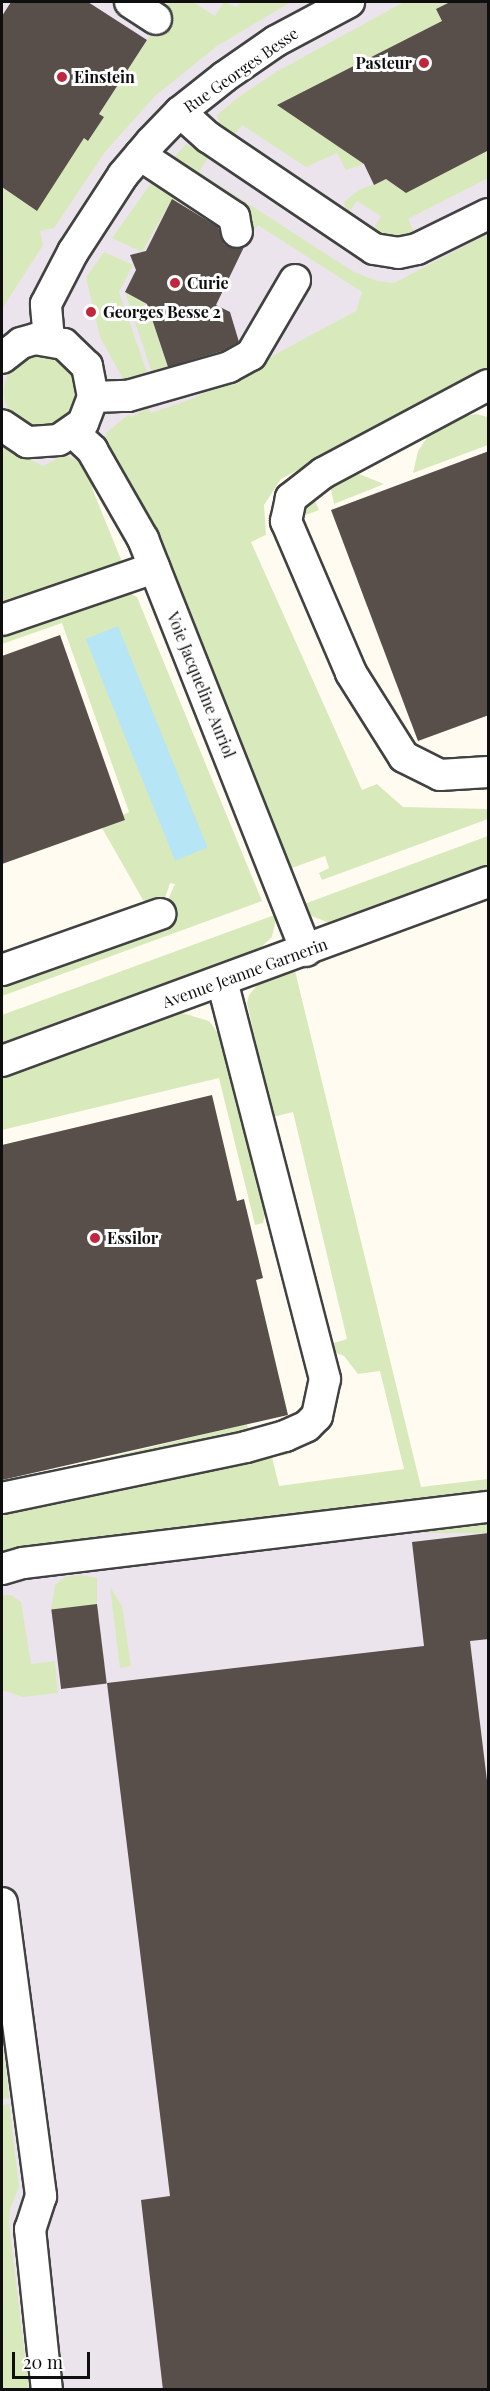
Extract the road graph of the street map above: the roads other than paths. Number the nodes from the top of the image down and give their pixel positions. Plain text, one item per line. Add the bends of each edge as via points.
1 (130, 2) edge
2 (349, 2) edge
3 (156, 19) dead end
4 (180, 112) junction
5 (140, 155) junction
6 (489, 214) edge
7 (237, 232) dead end
8 (295, 280) dead end
9 (49, 340) junction
10 (2, 358) edge
11 (489, 385) edge
12 (93, 397) junction
13 (2, 426) edge
14 (74, 433) junction
15 (154, 568) junction
16 (2, 620) edge
17 (489, 772) edge
18 (489, 882) edge
19 (160, 914) dead end
20 (306, 951) junction
21 (2, 970) edge
22 (222, 981) junction
23 (2, 1062) edge
24 (2, 1498) edge
25 (489, 1507) edge
26 (2, 1569) edge
27 (2, 1903) edge
28 (47, 2390) edge

1 - 3 street
2 - 4 street, Rue Georges Besse via 276,41
4 - 5 street, Rue Georges Besse
4 - 6 street via 217,144 374,249 398,253 417,249
5 - 7 street via 234,217
5 - 9 street, Rue Georges Besse via 73,252 46,304
8 - 12 street via 251,355 229,367 128,396
9 - 10 street via 21,343
9 - 12 street via 64,344 87,366
11 - 17 street via 323,473 291,498 285,521 351,673 404,757 440,775
12 - 14 street via 83,423
13 - 14 street via 27,442 51,442
14 - 15 street, Voie Jacqueline Auriol via 92,450 143,539
15 - 16 street
15 - 20 street, Voie Jacqueline Auriol
18 - 20 street, Avenue Jeanne Garnerin
19 - 21 street
20 - 22 street, Avenue Jeanne Garnerin
22 - 23 street, Avenue Jeanne Garnerin
22 - 24 street via 325,1379 317,1416 307,1426 285,1436
25 - 26 street via 23,1563
27 - 28 street via 41,2196 30,2229

